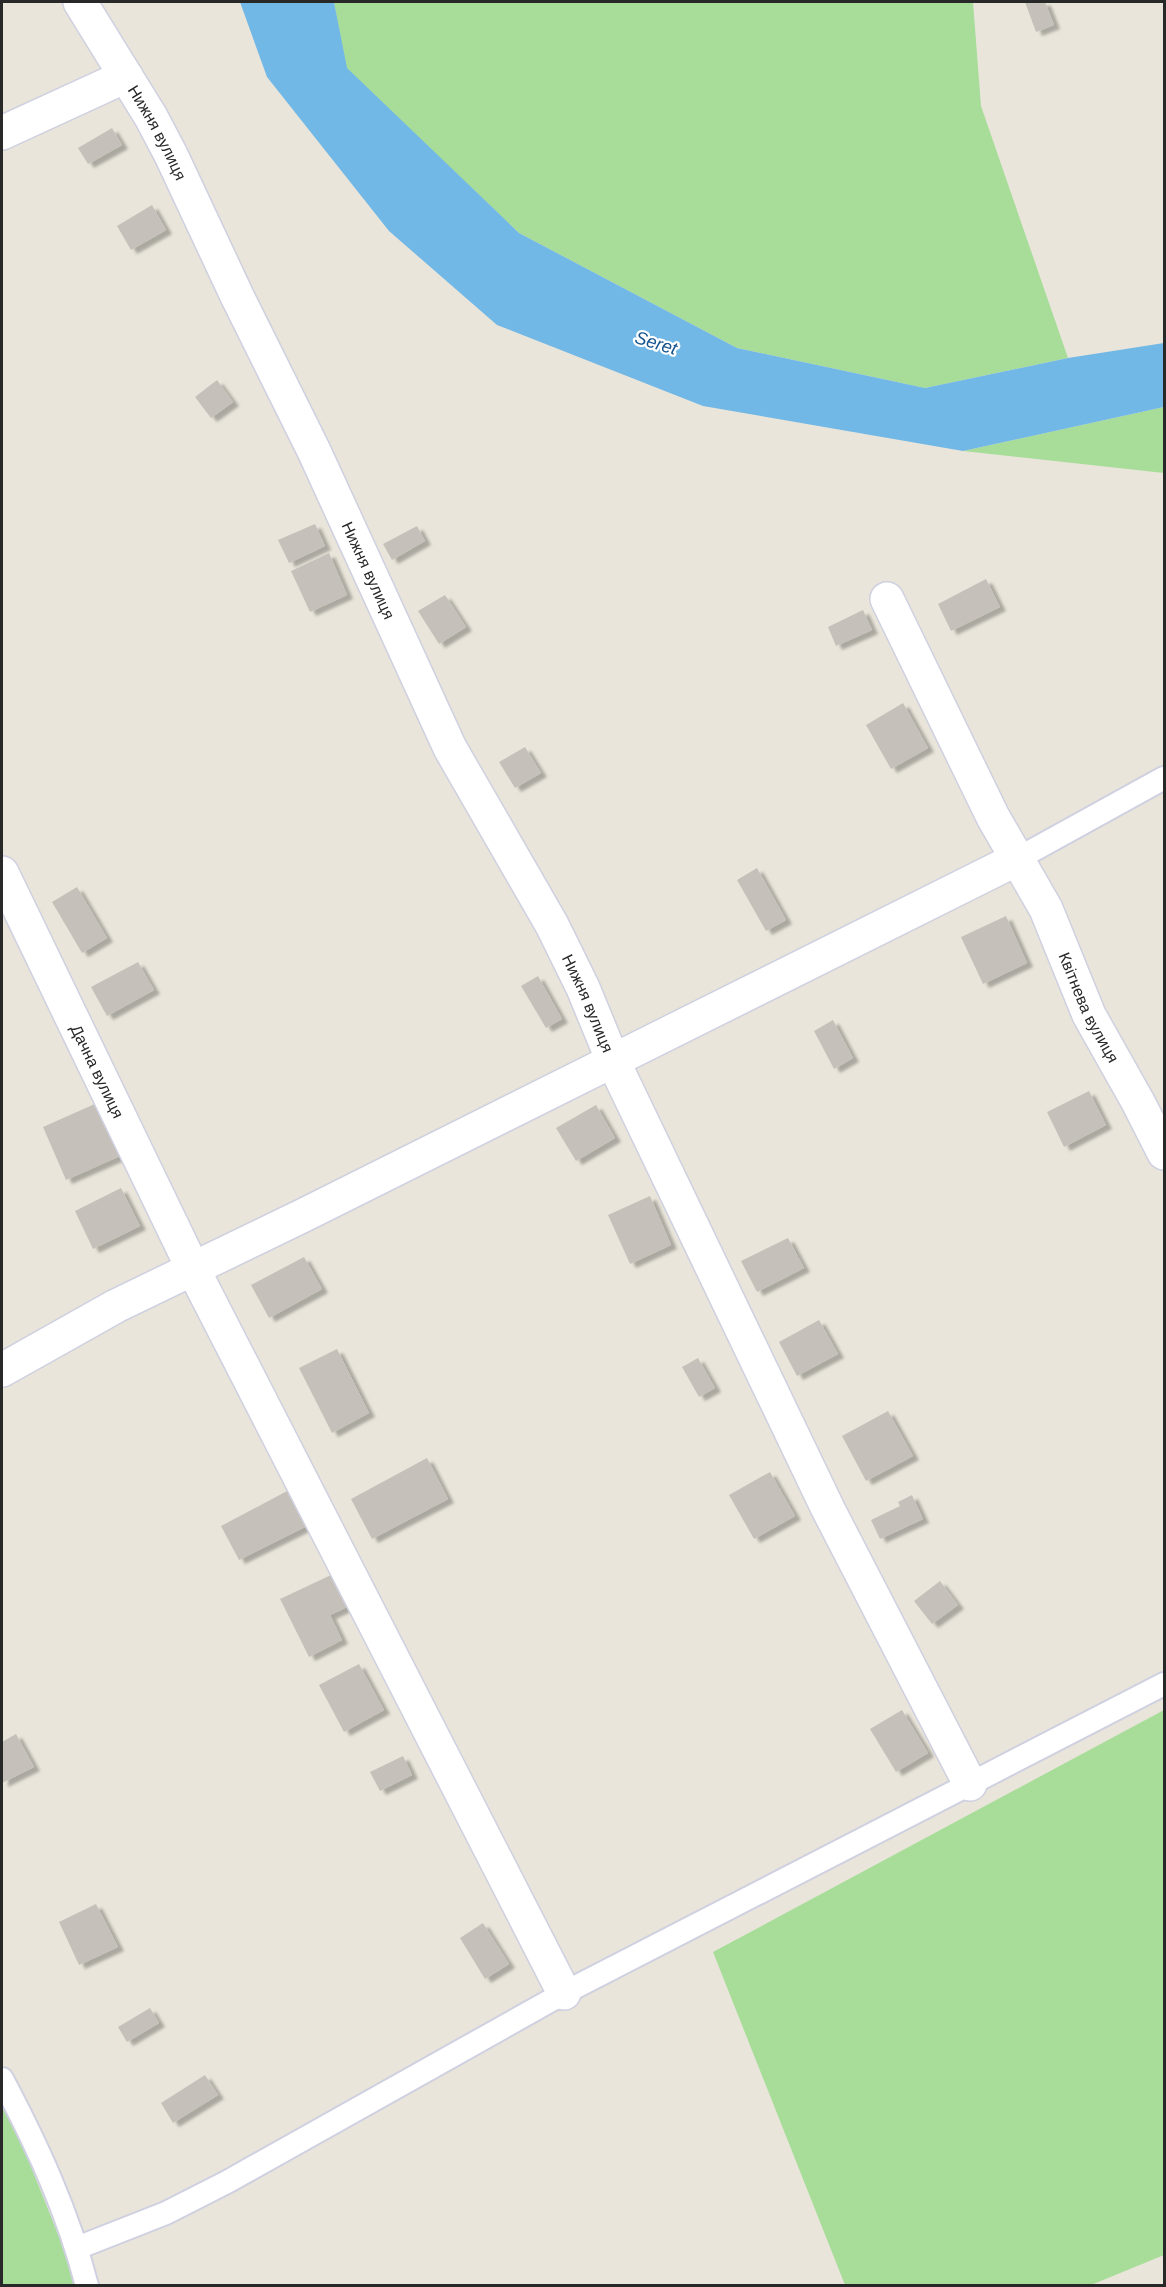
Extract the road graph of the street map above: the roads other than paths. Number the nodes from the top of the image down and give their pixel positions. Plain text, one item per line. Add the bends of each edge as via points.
1 (80, 2) edge
2 (126, 76) junction
3 (2, 133) edge
4 (887, 599) dead end
5 (1164, 778) edge
6 (1017, 859) junction
7 (2, 873) edge
8 (614, 1061) junction
9 (1164, 1153) edge
10 (193, 1269) junction
11 (2, 1370) edge
12 (1164, 1684) edge
13 (970, 1784) junction
14 (564, 1993) junction
15 (2, 2079) edge
16 (77, 2248) junction
17 (87, 2286) edge

1 - 2 street, Нижня вулиця
2 - 3 street
2 - 8 street, Нижня вулиця via 151,117 319,461 450,748 552,925
4 - 6 street, Квітнева вулиця
5 - 6 lane
6 - 8 street
6 - 9 street, Квітнева вулиця via 1056,931 1089,1015
7 - 10 street, Дачна вулиця
8 - 10 street
8 - 13 street, Нижня вулиця via 828,1509
10 - 11 street via 116,1306
10 - 14 street, Дачна вулиця
12 - 13 lane
13 - 14 lane
14 - 16 lane via 227,2182 166,2213
15 - 16 lane via 56,2189
16 - 17 lane

